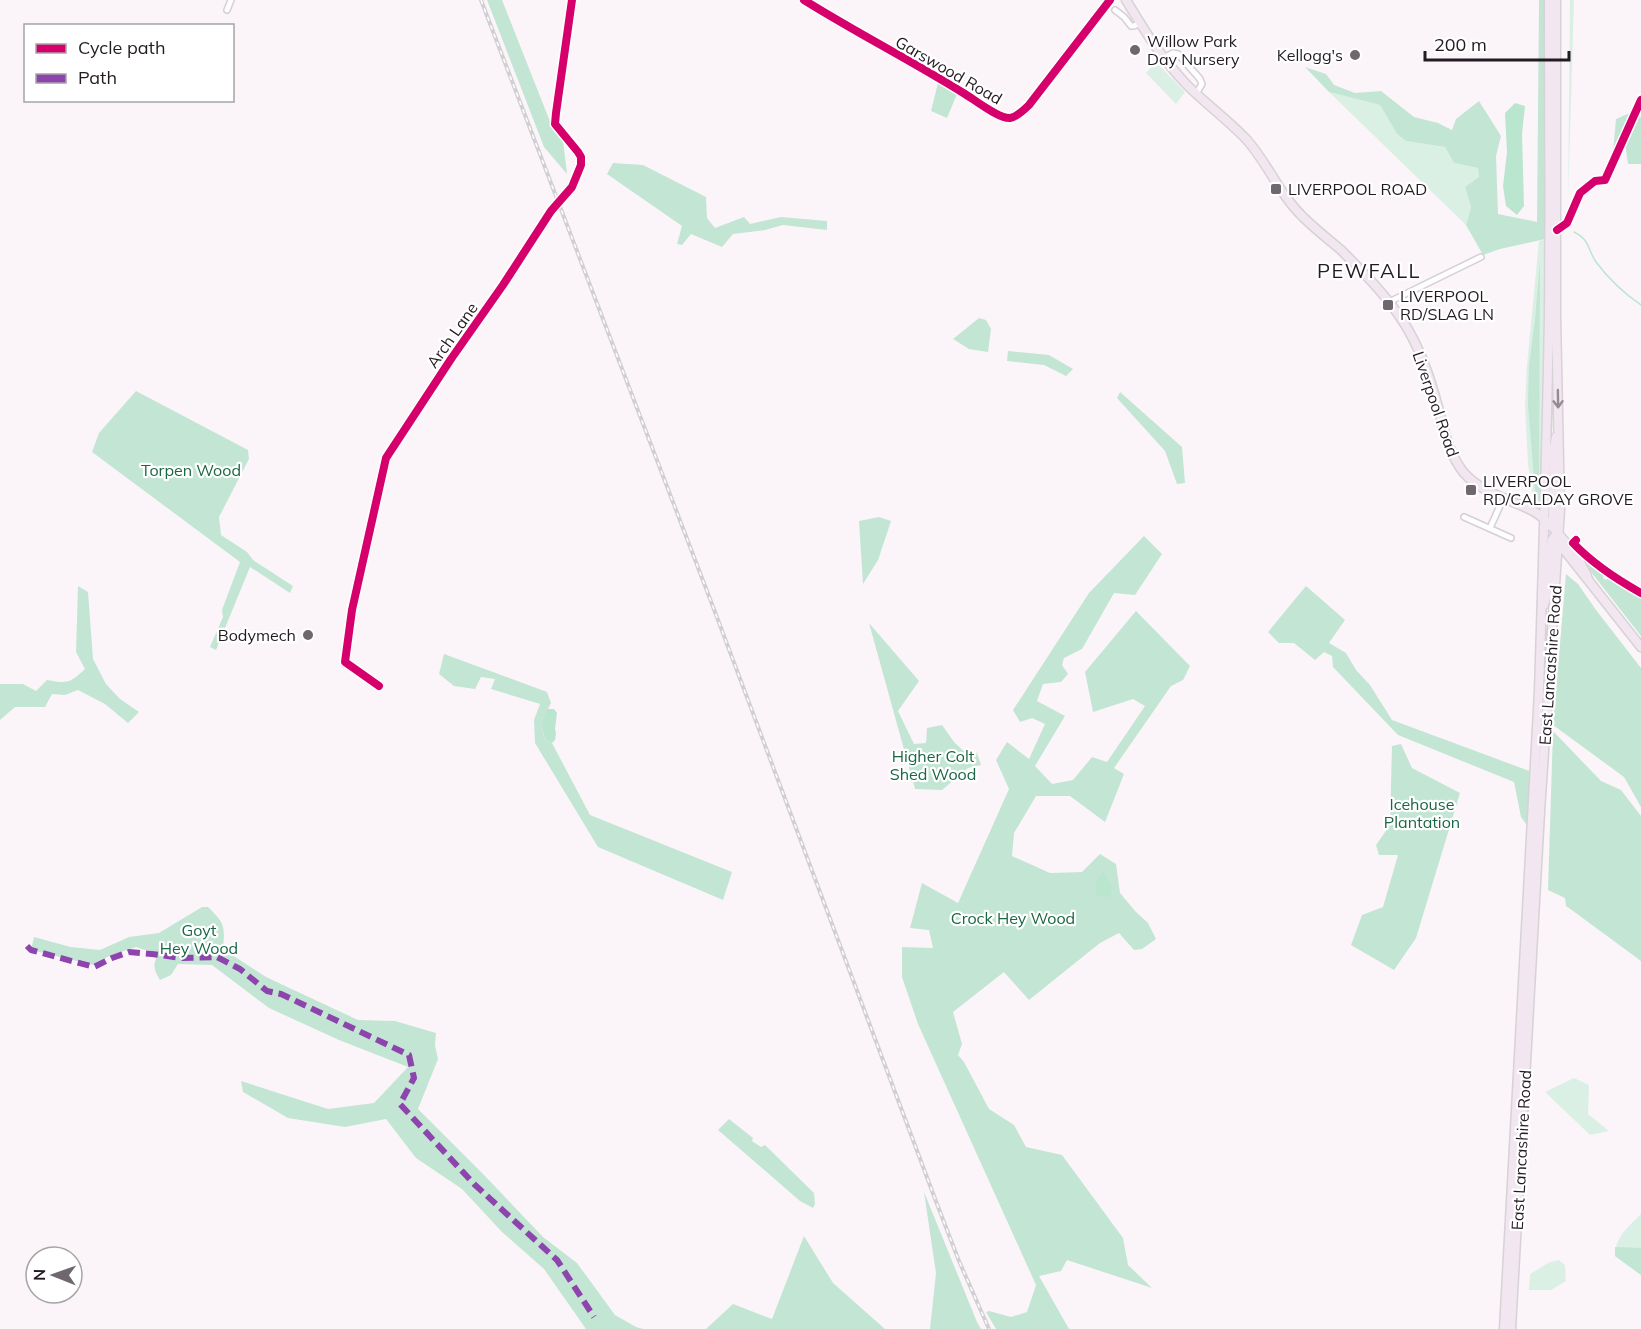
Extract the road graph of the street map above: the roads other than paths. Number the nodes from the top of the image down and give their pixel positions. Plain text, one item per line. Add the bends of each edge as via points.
1 (231, 0) edge
2 (572, 0) edge
3 (804, 0) edge
4 (1110, 0) edge
5 (1126, 0) edge
6 (1549, 0) edge
7 (1556, 0) edge
8 (227, 10) dead end
9 (1116, 13) dead end
10 (1140, 23) junction
11 (1163, 58) junction
12 (1196, 94) junction
13 (1641, 100) edge
14 (1554, 234) junction
15 (1481, 257) dead end
16 (1389, 302) junction
17 (1558, 421) junction
18 (1503, 499) junction
19 (1546, 501) junction
20 (1528, 509) junction
21 (1464, 517) dead end
22 (1546, 524) junction
23 (1490, 528) junction
24 (1511, 538) dead end
25 (1557, 538) junction
26 (1576, 540) dead end
27 (1577, 567) junction
28 (1557, 571) junction
29 (1588, 579) junction
30 (1641, 593) edge
31 (1542, 614) junction
32 (1641, 647) edge
33 (379, 686) dead end
34 (1504, 1329) edge
35 (1511, 1329) edge

1 - 8 street
2 - 33 street, Arch Lane, bridge via 555,124 581,157 581,165 572,187 551,211 386,458 352,610 345,662
3 - 4 street, Garswood Road via 1009,118 1029,105
5 - 10 highway, Liverpool Road
6 - 14 highway, East Lancashire Road
7 - 14 highway, East Lancashire Road
9 - 10 street via 1132,26
10 - 11 highway, Liverpool Road
11 - 12 highway, Liverpool Road
11 - 12 street via 1178,54 1202,84
12 - 16 highway, Liverpool Road via 1247,140 1304,218
13 - 14 street via 1605,180 1595,181 1580,193 1567,223
14 -> 17 highway, East Lancashire Road
14 - 19 highway, East Lancashire Road
15 - 16 street
16 - 18 highway, Liverpool Road via 1407,327 1422,359 1454,459 1475,483
17 - 22 highway via 1553,518
17 - 25 highway, East Lancashire Road
18 - 20 highway, Liverpool Road
18 - 23 street
19 - 20 highway
19 - 22 highway, East Lancashire Road
20 - 22 highway, Liverpool Road
21 - 23 street
22 - 25 highway, Liverpool Road
22 - 31 highway, East Lancashire Road
23 - 24 street
25 - 27 highway
25 - 28 highway, East Lancashire Road
25 - 29 highway via 1569,546
25 - 31 highway via 1552,540
26 - 30 street via 1573,543 1607,577
27 - 28 highway via 1565,565
27 - 29 highway
28 - 35 highway, East Lancashire Road
29 - 32 highway
31 - 34 highway, East Lancashire Road

